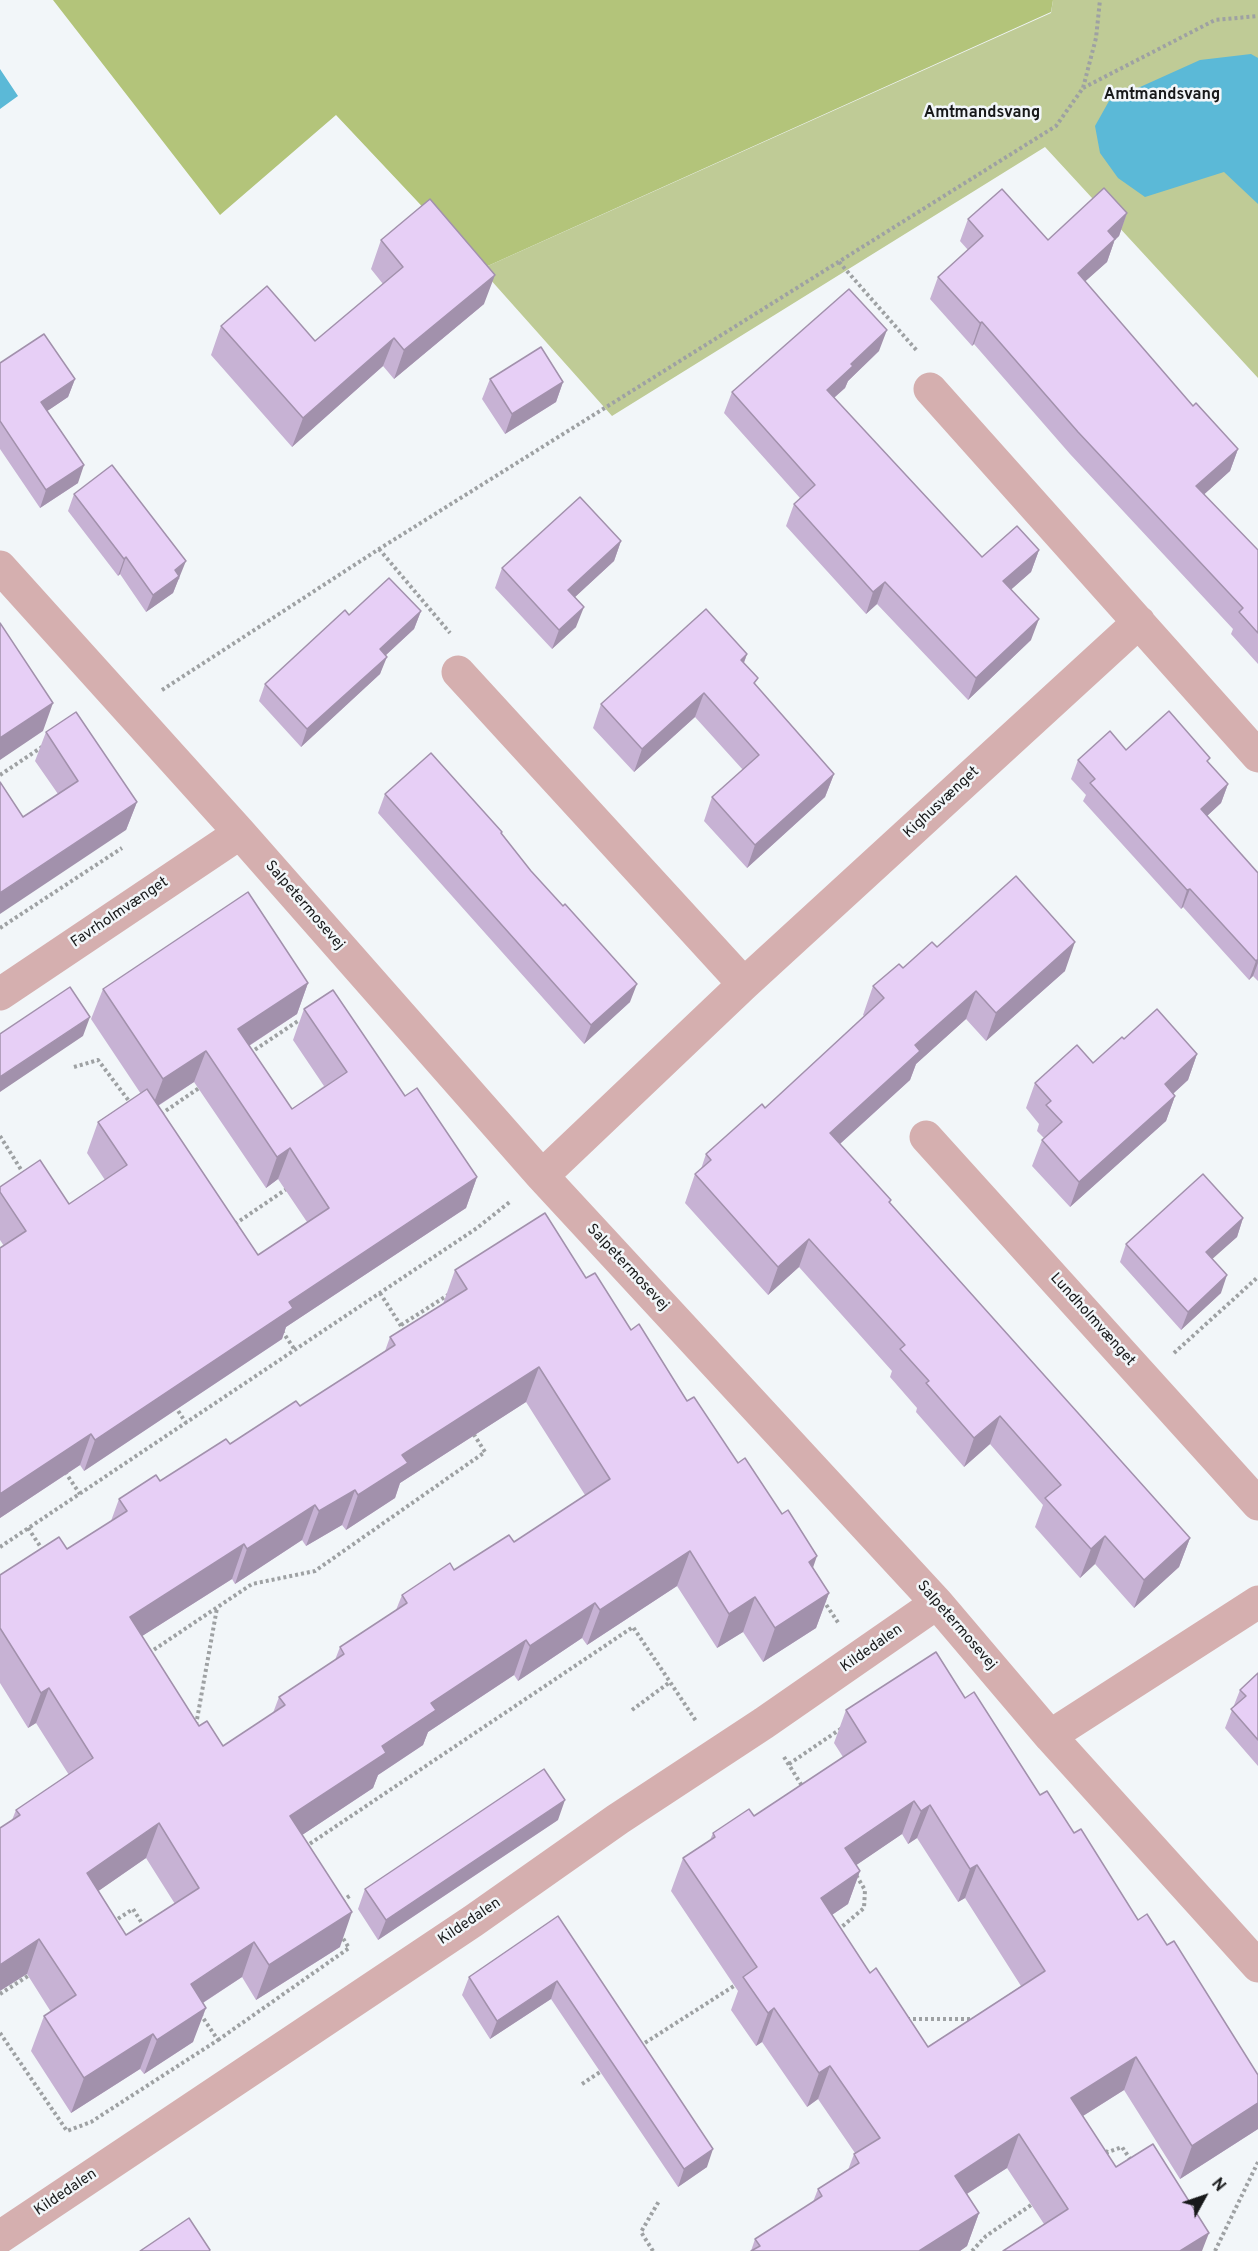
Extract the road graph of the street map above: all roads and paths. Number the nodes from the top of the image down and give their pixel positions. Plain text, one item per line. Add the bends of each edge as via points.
1 (1100, 0) edge
2 (1258, 16) edge
3 (1083, 88) junction
4 (838, 262) junction
5 (930, 389) joint
6 (379, 549) junction
7 (0, 567) edge
8 (1139, 622) junction
9 (459, 672) joint
10 (130, 711) junction
11 (42, 747) dead end
12 (1258, 756) edge
13 (0, 775) edge
14 (240, 833) junction
15 (122, 848) dead end
16 (0, 928) edge
17 (744, 984) junction
18 (0, 994) edge
19 (298, 1022) edge
20 (250, 1054) edge
21 (75, 1067) dead end
22 (202, 1086) edge
23 (136, 1110) edge
24 (155, 1118) edge
25 (0, 1136) edge
26 (926, 1137) dead end
27 (542, 1176) junction
28 (27, 1179) edge
29 (295, 1183) edge
30 (229, 1228) edge
31 (1258, 1277) edge
32 (458, 1289) edge
33 (380, 1293) junction
34 (276, 1321) edge
35 (401, 1325) junction
36 (408, 1335) edge
37 (295, 1350) junction
38 (1145, 1379) junction
39 (174, 1403) edge
40 (186, 1423) junction
41 (472, 1432) edge
42 (62, 1466) edge
43 (80, 1494) junction
44 (1258, 1504) edge
45 (28, 1528) junction
46 (0, 1547) edge
47 (48, 1558) edge
48 (821, 1597) edge
49 (1258, 1602) edge
50 (937, 1603) junction
51 (217, 1607) junction
52 (840, 1626) dead end
53 (142, 1657) edge
54 (670, 1682) junction
55 (632, 1710) dead end
56 (705, 1714) dead end
57 (764, 1723) junction
58 (847, 1725) edge
59 (196, 1728) edge
60 (1050, 1736) junction
61 (789, 1764) junction
62 (806, 1793) edge
63 (295, 1853) edge
64 (853, 1870) edge
65 (351, 1895) dead end
66 (335, 1906) edge
67 (105, 1927) edge
68 (338, 1930) edge
69 (837, 1931) edge
70 (151, 1937) edge
71 (1258, 1966) edge
72 (38, 1970) edge
73 (741, 1982) edge
74 (0, 1994) edge
75 (200, 2012) edge
76 (898, 2019) edge
77 (981, 2019) edge
78 (0, 2033) edge
79 (218, 2040) junction
80 (632, 2052) edge
81 (612, 2065) edge
82 (582, 2084) dead end
83 (1090, 2146) edge
84 (1258, 2163) edge
85 (1135, 2166) edge
86 (1040, 2198) edge
87 (659, 2201) dead end
88 (0, 2237) edge
89 (653, 2251) edge
90 (972, 2251) edge
91 (1215, 2251) edge

1 - 3 path via 1096,38
2 - 3 path via 1215,20
3 - 4 path via 1056,126
4 - 5 path via 931,367
4 - 6 path
5 - 8 street
6 - 9 path via 467,653
6 - 10 path
7 - 10 street, Salpetermosevej
8 - 12 street
8 - 17 street, Kighusvænget
9 - 17 street
10 - 14 street, Salpetermosevej
11 - 13 path
14 - 18 street, Favrholmvænget
14 - 27 street, Salpetermosevej
15 - 16 path
17 - 27 street, Kighusvænget
19 - 20 path
21 - 23 path via 98,1060
22 - 24 path
25 - 28 path
26 - 38 street, Lundholmvænget
27 - 33 path via 477,1228
27 - 50 street, Salpetermosevej
29 - 30 path
31 - 38 path
32 - 35 path
33 - 35 path
33 - 37 path
34 - 37 path
35 - 36 path
37 - 40 path
38 - 44 street, Lundholmvænget
39 - 40 path
40 - 43 path
41 - 51 path via 485,1452 315,1571 252,1584
42 - 43 path
43 - 45 path
45 - 46 path
45 - 47 path
48 - 52 path
49 - 60 street
50 - 57 street, Kildedalen
50 - 60 street, Salpetermosevej
51 - 53 path
51 - 59 path
54 - 55 path
54 - 56 path via 696,1721
54 - 63 path via 633,1627
57 - 61 path
57 - 88 street, Kildedalen
58 - 61 path
60 - 71 street, Salpetermosevej
61 - 62 path
64 - 69 path via 865,1890 864,1908
65 - 66 path
67 - 70 path via 133,1909
68 - 79 path via 349,1948
72 - 74 path
73 - 80 path
75 - 79 path
76 - 77 path
78 - 79 path via 67,2131 91,2122
81 - 82 path
83 - 85 path via 1108,2152 1122,2147
84 - 91 path
86 - 90 path via 986,2236
87 - 89 path via 641,2232

